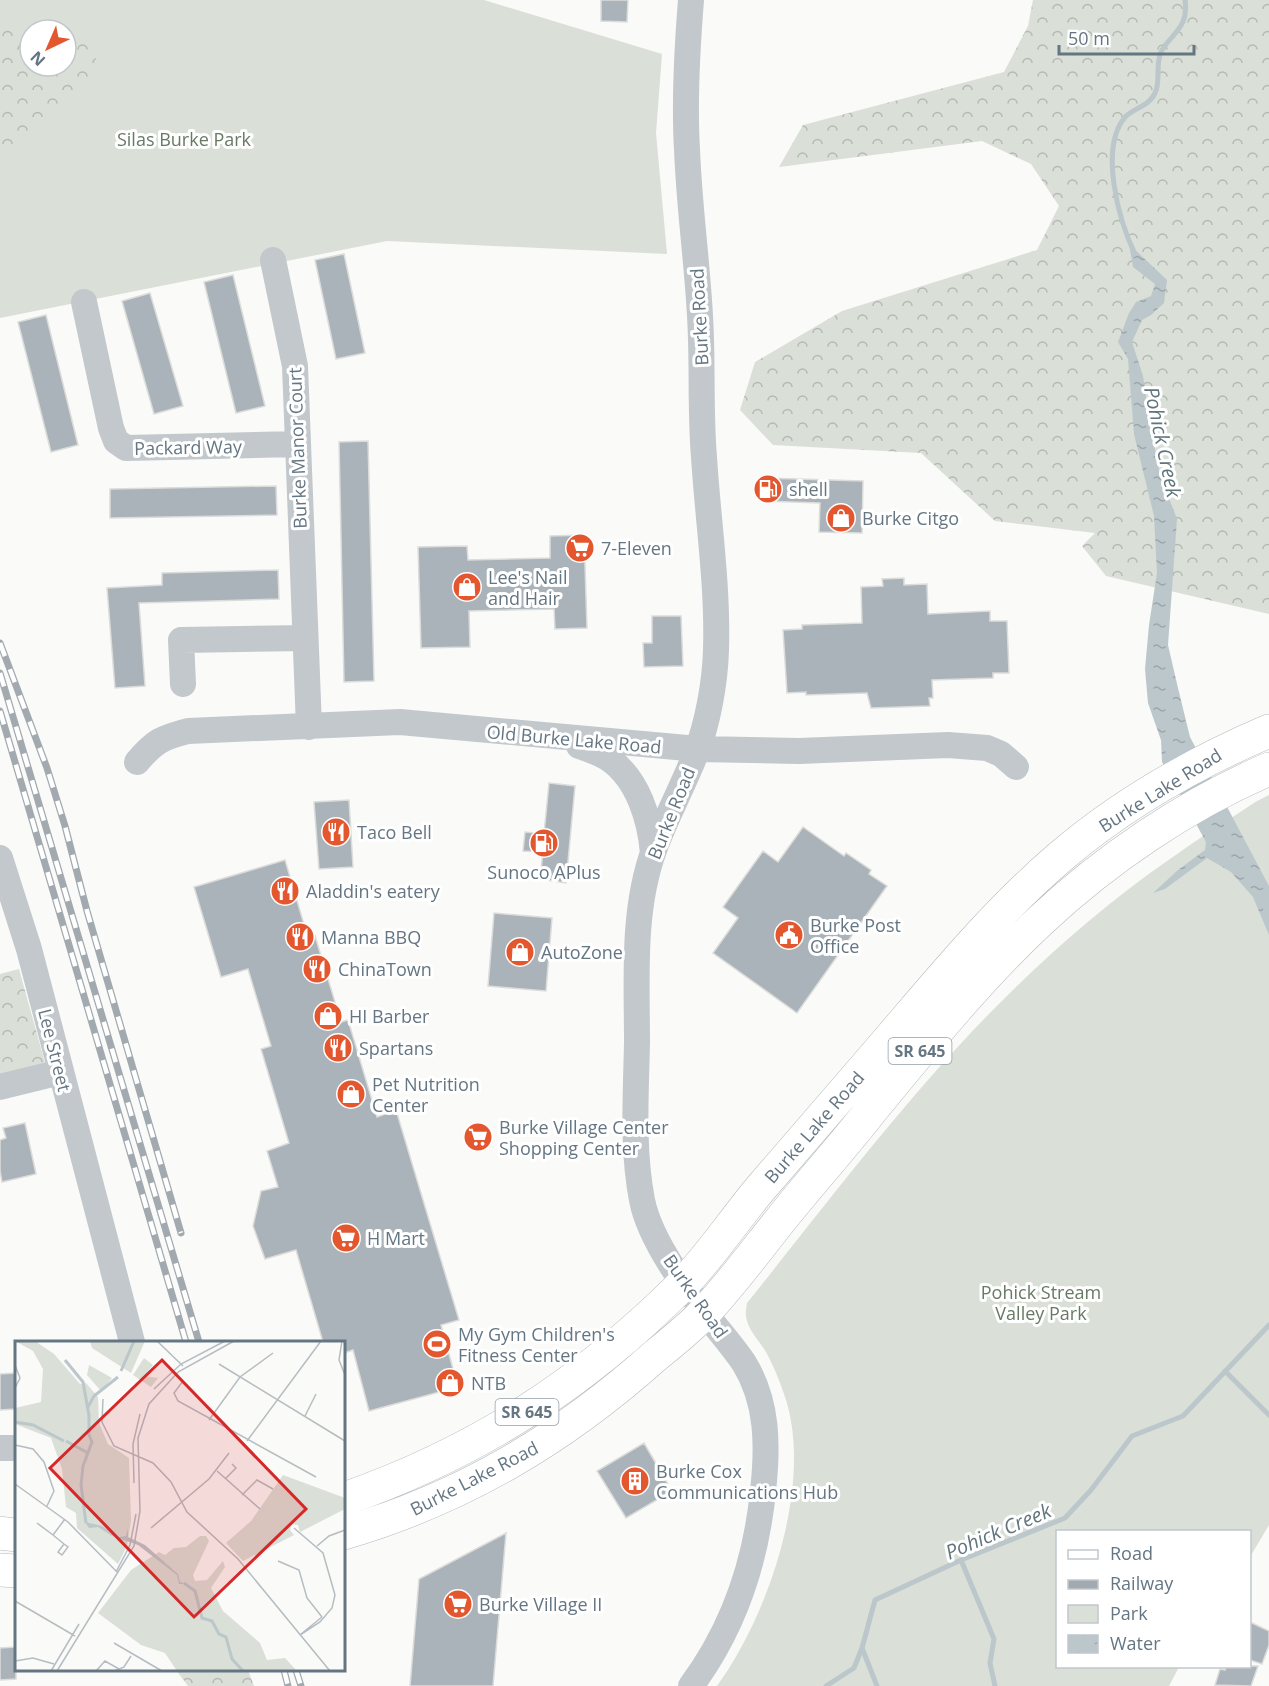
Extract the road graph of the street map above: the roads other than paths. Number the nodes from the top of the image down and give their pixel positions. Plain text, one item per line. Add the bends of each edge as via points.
1 (691, 0) edge
2 (273, 260) dead end
3 (84, 302) dead end
4 (297, 444) junction
5 (305, 638) junction
6 (183, 684) dead end
7 (309, 727) junction
8 (1269, 731) edge
9 (559, 737) junction
10 (698, 750) junction
11 (136, 762) dead end
12 (1016, 767) dead end
13 (1269, 769) edge
14 (653, 852) junction
15 (0, 858) edge
16 (61, 1072) junction
17 (0, 1087) edge
18 (684, 1283) junction
19 (705, 1313) junction
20 (132, 1341) edge
21 (345, 1499) edge
22 (0, 1533) edge
23 (345, 1533) edge
24 (15, 1535) edge
25 (0, 1570) edge
26 (15, 1571) edge
27 (691, 1686) edge

1 - 10 street, Burke Road via 687,155 700,317 702,441 715,570 716,654
2 - 4 street, Burke Manor Court via 295,366
3 - 4 street, Packard Way via 111,428 116,441 126,448
4 - 5 street, Burke Manor Court
5 - 6 street via 182,640
5 - 7 street, Burke Manor Court
7 - 9 street, Old Burke Lake Road via 400,722
7 - 11 street, Old Burke Lake Road via 188,731 162,738
8 - 18 main road, Burke Lake Road / SR 645 via 1217,753 1101,825 985,928 746,1205
9 - 10 street, Old Burke Lake Road
9 - 14 street via 608,758 633,784 651,831
10 - 12 street, Old Burke Lake Road via 809,751 948,745 987,748
10 - 14 street, Burke Road
13 - 19 main road, Burke Lake Road / SR 645 via 1234,784 1111,862 1071,893 995,966 950,1014
14 - 18 street, Burke Road via 638,920 636,1137 642,1200 649,1222
15 - 16 street, Lee Street
16 - 17 street
16 - 20 street, Lee Street
18 - 19 street, Burke Road
18 - 21 main road, Burke Lake Road / SR 645 via 587,1370 507,1425 435,1463
19 - 23 main road, Burke Lake Road / SR 645 via 608,1398 527,1453 446,1495
19 - 27 street, Burke Road via 743,1362 756,1387 767,1458 752,1562 722,1639
22 - 24 main road
25 - 26 main road

